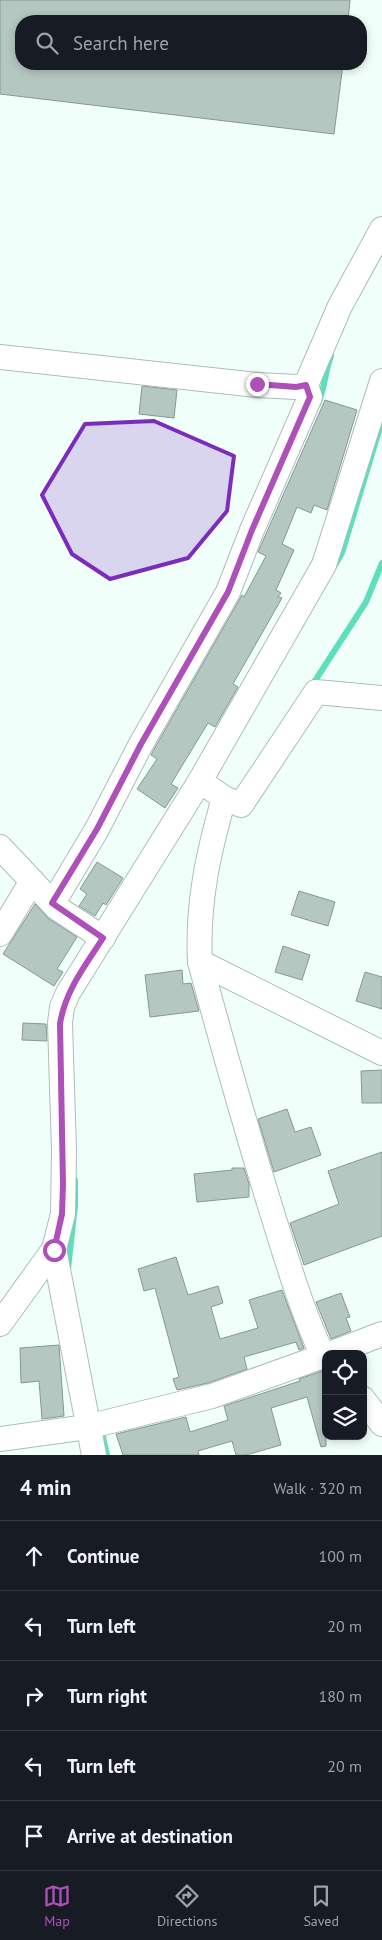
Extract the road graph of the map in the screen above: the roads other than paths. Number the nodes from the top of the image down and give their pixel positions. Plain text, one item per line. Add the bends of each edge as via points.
1 (382, 229) edge
2 (0, 357) edge
3 (382, 381) edge
4 (306, 385) junction
5 (382, 698) edge
6 (210, 788) junction
7 (0, 847) edge
8 (32, 881) junction
9 (52, 903) junction
10 (0, 934) edge
11 (103, 938) junction
12 (200, 962) junction
13 (382, 1053) edge
14 (54, 1250) junction
15 (0, 1324) edge
16 (382, 1334) edge
17 (323, 1350) edge
18 (339, 1350) edge
19 (322, 1356) edge
20 (367, 1404) edge
21 (382, 1424) edge
22 (95, 1425) junction
23 (0, 1439) edge
24 (94, 1455) edge

1 - 4 street via 340,306
2 - 4 street via 257,384
3 - 6 street via 324,565
4 - 9 street via 310,397 228,592 141,744 97,829
5 - 6 street via 316,692 241,805
6 - 11 street
6 - 12 street
7 - 8 street
8 - 9 street
8 - 10 street
9 - 11 street
11 - 14 street via 62,1007 62,1214
12 - 13 street
12 - 17 street via 281,1243 314,1336
14 - 15 street
14 - 22 street
16 - 18 street
19 - 22 street via 212,1396
20 - 21 street
22 - 23 street
22 - 24 street

